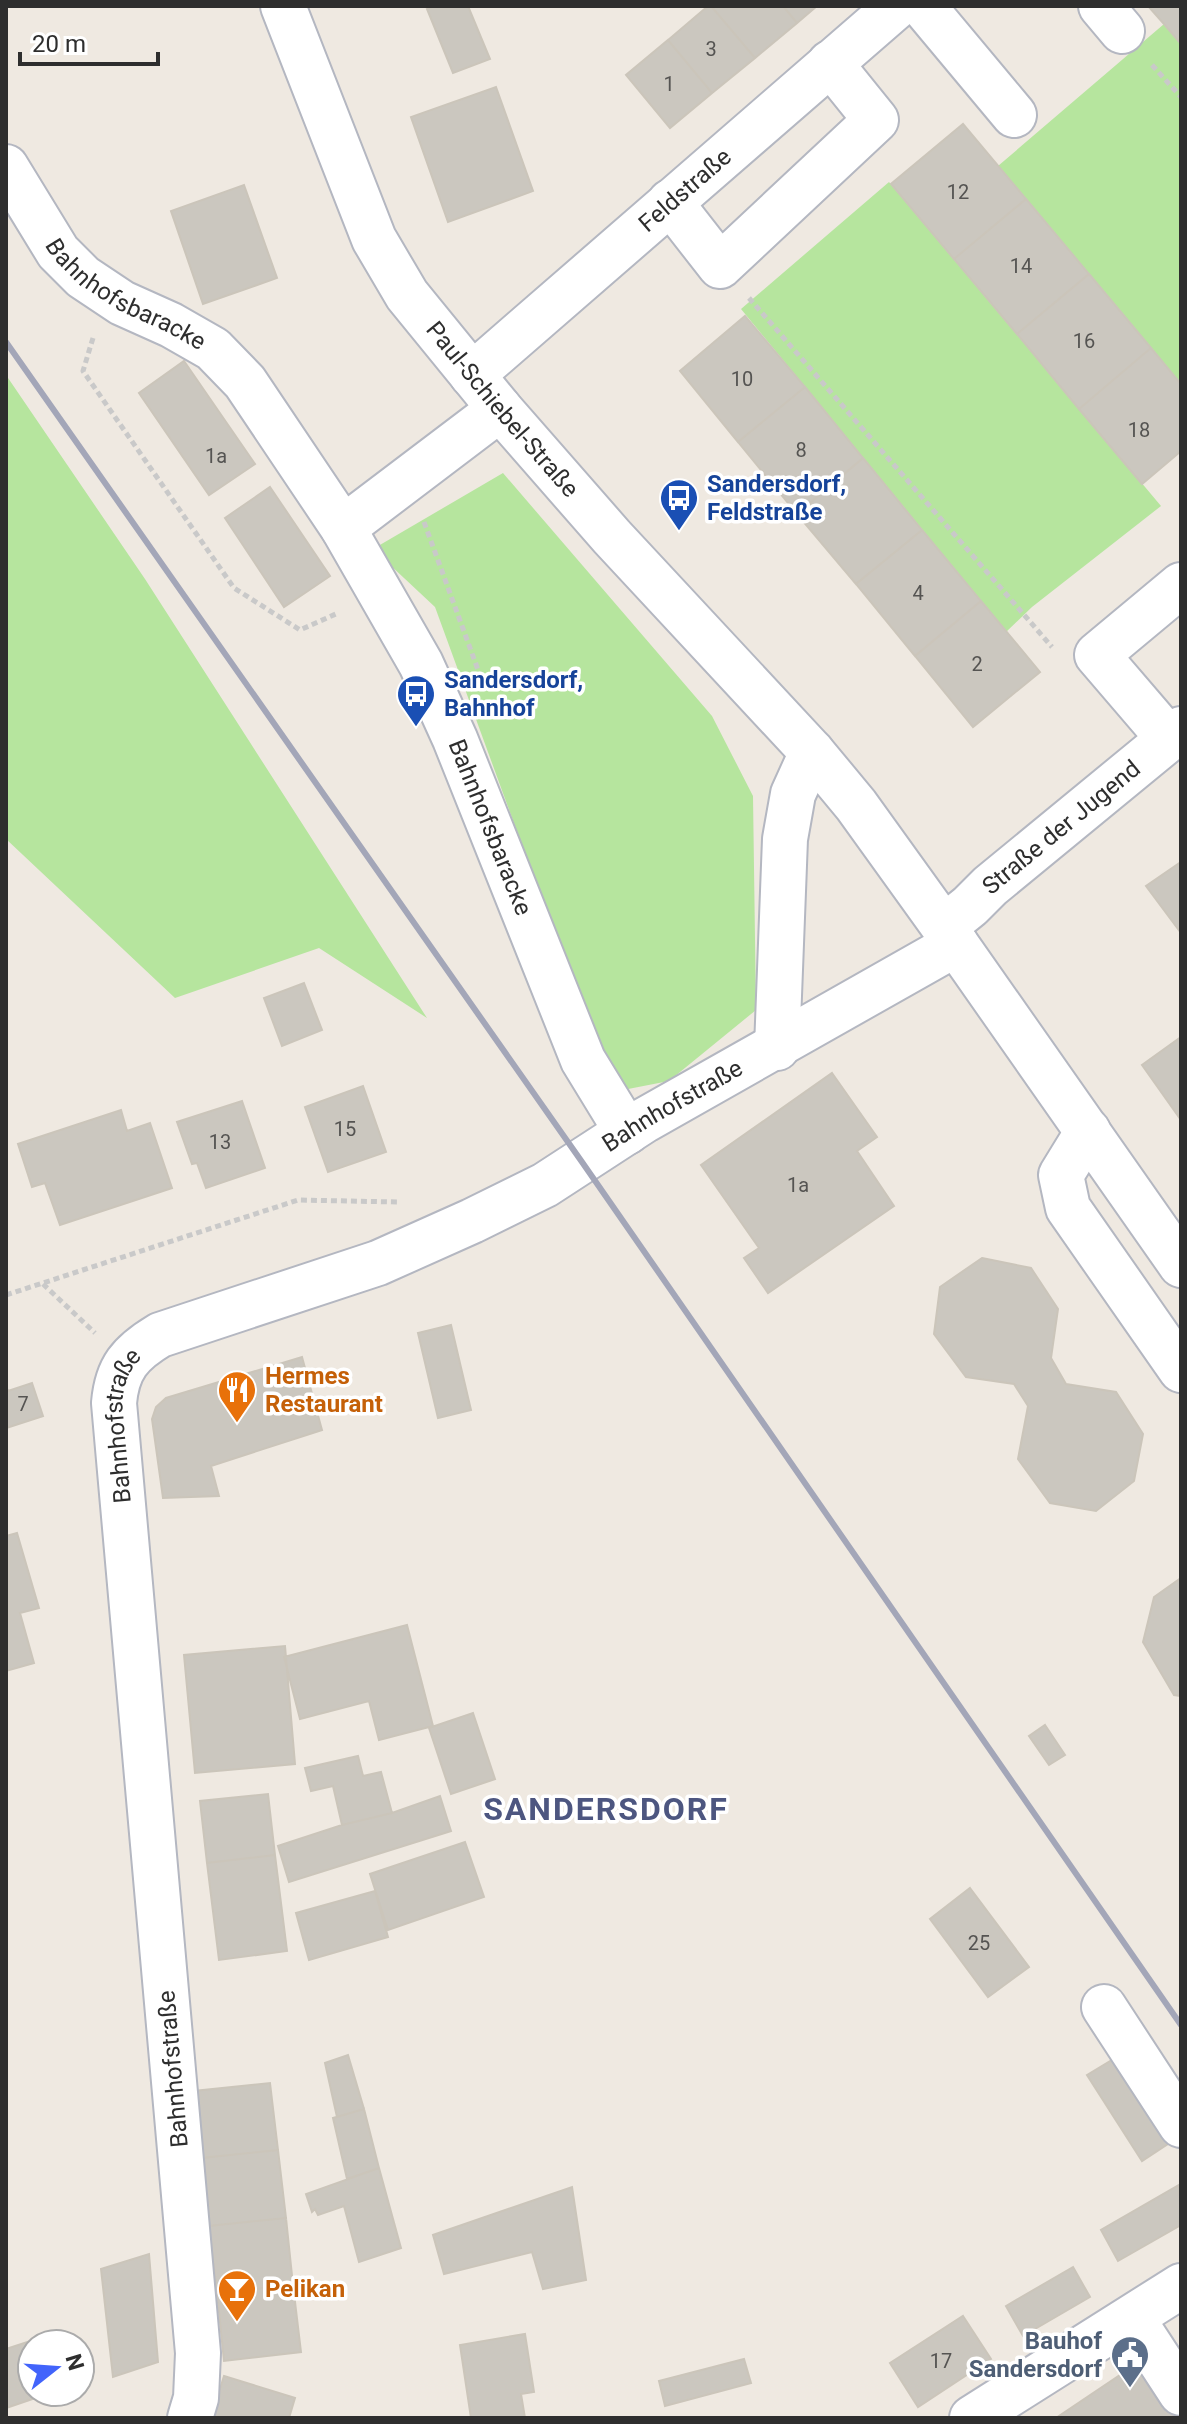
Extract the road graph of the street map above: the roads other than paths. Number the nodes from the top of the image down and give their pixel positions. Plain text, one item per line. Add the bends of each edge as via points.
1 (283, 6) edge
2 (897, 6) edge
3 (923, 6) edge
4 (830, 63) junction
5 (1014, 115) dead end
6 (6, 167) edge
7 (670, 202) junction
8 (472, 375) junction
9 (500, 409) junction
10 (343, 528) junction
11 (1181, 585) edge
12 (1175, 734) edge
13 (812, 752) junction
14 (950, 935) junction
15 (777, 1048) junction
16 (1088, 1131) junction
17 (627, 1132) junction
18 (1181, 1265) edge
19 (1181, 1370) edge
20 (1104, 2007) dead end
21 (1181, 2125) edge
22 (1181, 2286) edge
23 (1132, 2318) junction
24 (1181, 2393) edge
25 (190, 2418) edge
26 (972, 2418) edge

1 - 8 street, Paul-Schiebel-Straße via 374,239 407,295
2 - 4 street, Feldstraße
3 - 5 street
4 - 7 street, Feldstraße
4 - 7 street via 876,120 720,266
6 - 10 street, Bahnhofsbaracke via 58,252 83,277 213,349 245,382
7 - 8 street, Feldstraße
8 - 9 street, Paul-Schiebel-Straße
9 - 10 street
9 - 13 street, Paul-Schiebel-Straße
10 - 17 street, Bahnhofsbaracke via 421,664 583,1060
11 - 12 street via 1097,655
12 - 14 street, Straße der Jugend
13 - 14 street, Paul-Schiebel-Straße
13 - 15 street via 793,794 785,839
14 - 15 street, Bahnhofstraße
14 - 16 street, Paul-Schiebel-Straße
15 - 17 street, Bahnhofstraße
16 - 18 street, Paul-Schiebel-Straße
16 - 19 street via 1061,1175 1068,1208
17 - 25 street, Bahnhofstraße via 545,1185 378,1263 160,1335 141,1346 116,1380 198,2353
20 - 21 street
22 - 23 street
23 - 24 street
23 - 26 street

